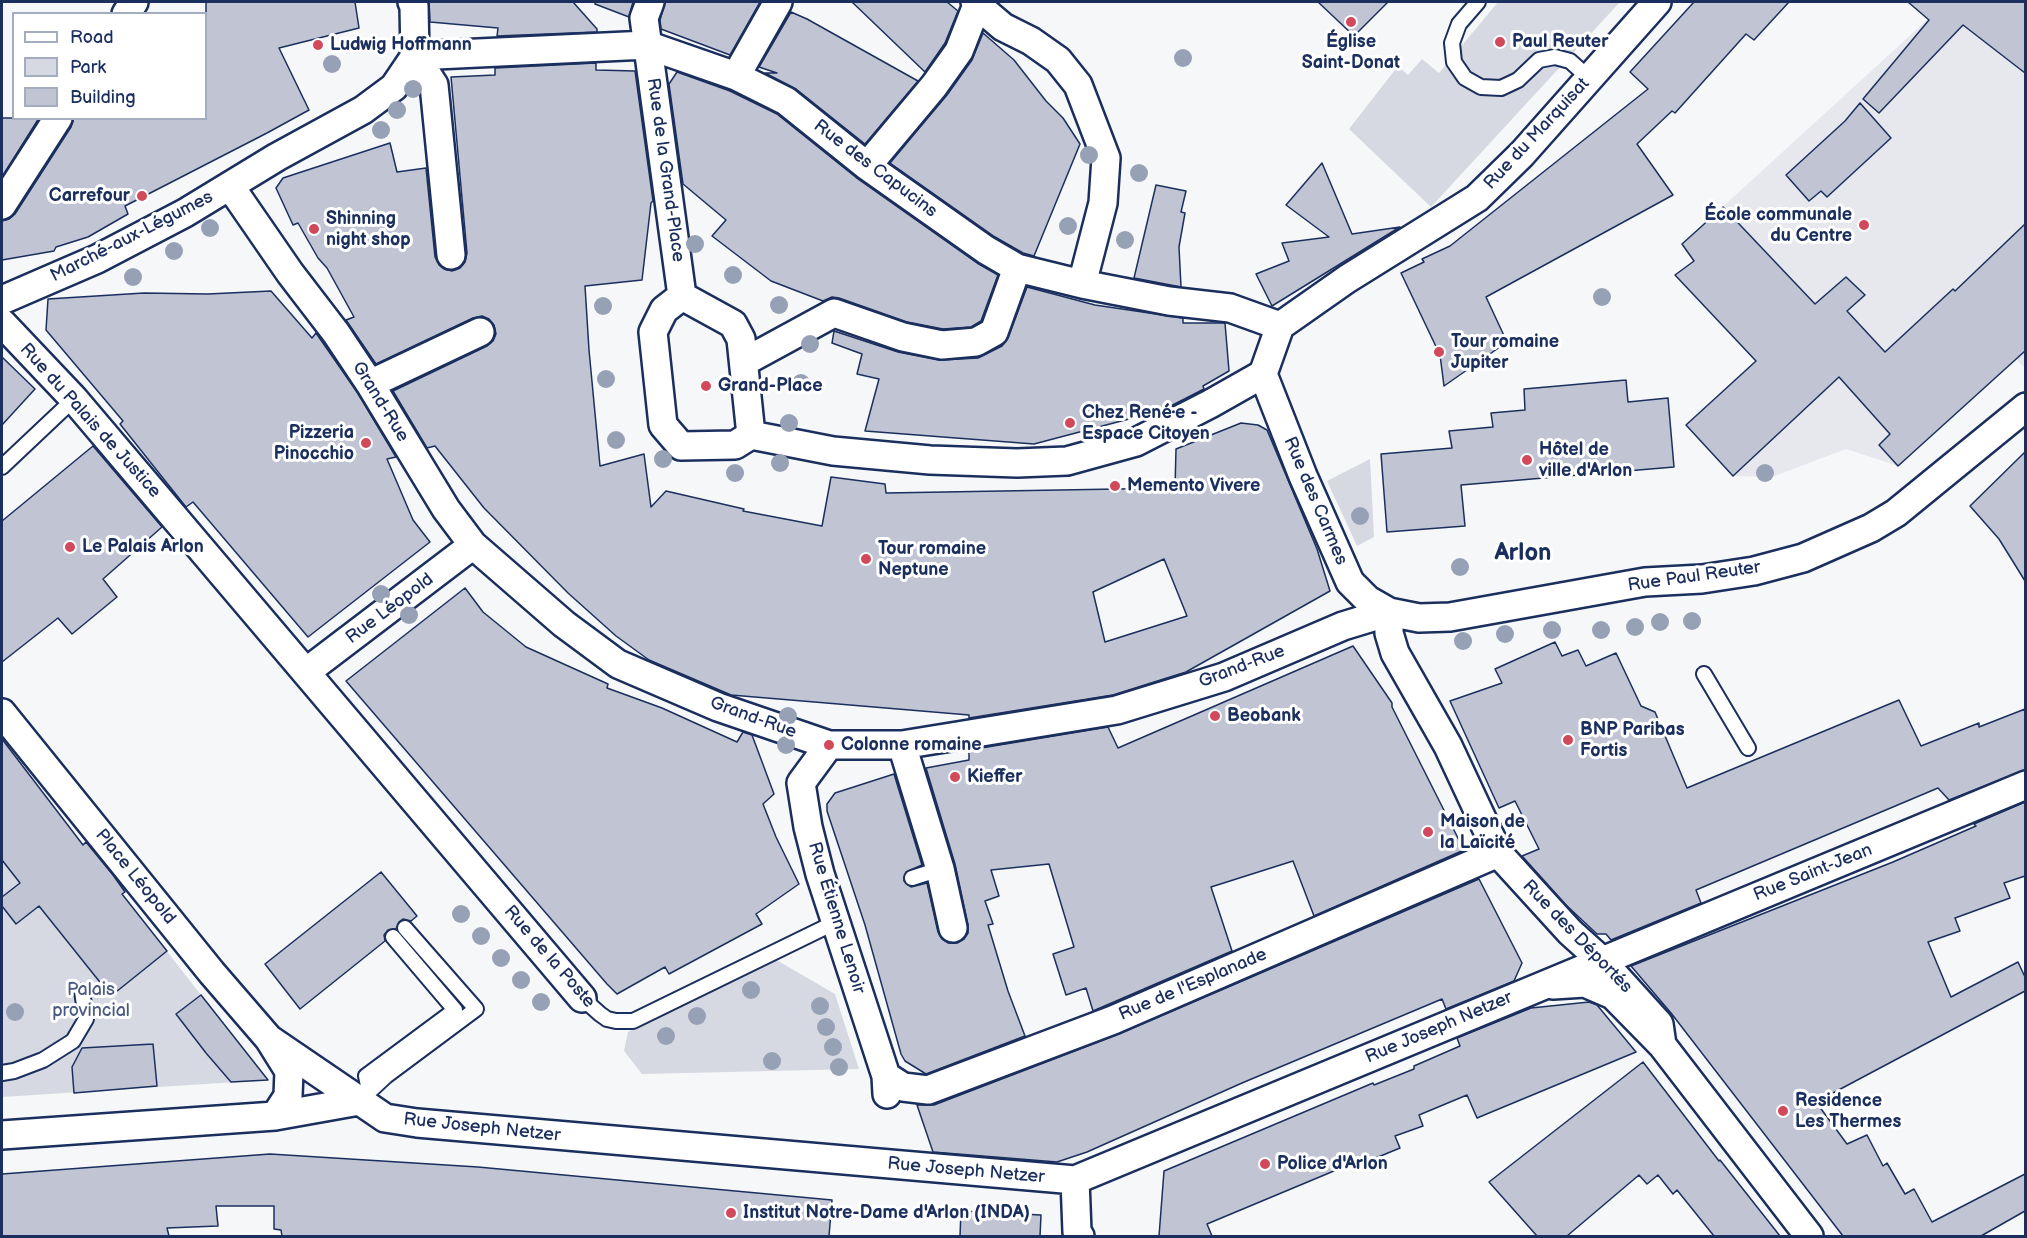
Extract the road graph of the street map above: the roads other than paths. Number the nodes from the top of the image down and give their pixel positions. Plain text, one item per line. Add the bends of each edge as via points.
1 (412, 2) edge
2 (650, 2) edge
3 (778, 2) edge
4 (1478, 2) edge
5 (1657, 2) edge
6 (976, 3) edge
7 (647, 45) junction
8 (415, 56) junction
9 (736, 76) junction
10 (1589, 78) junction
11 (57, 120) edge
12 (867, 166) junction
13 (230, 186) junction
14 (2, 205) edge
15 (451, 255) dead end
16 (1017, 268) junction
17 (290, 273) joint
18 (1082, 284) junction
19 (682, 296) junction
20 (2, 300) edge
21 (2, 323) edge
22 (1280, 326) junction
23 (480, 332) dead end
24 (744, 362) junction
25 (1263, 374) junction
26 (370, 384) junction
27 (74, 399) junction
28 (2025, 407) edge
29 (751, 435) junction
30 (2, 467) edge
31 (473, 545) junction
32 (1389, 612) junction
33 (306, 672) junction
34 (1704, 674) dead end
35 (2, 713) edge
36 (830, 745) junction
37 (902, 745) junction
38 (1748, 748) dead end
39 (2025, 785) edge
40 (1498, 853) junction
41 (940, 869) junction
42 (912, 878) dead end
43 (836, 922) junction
44 (405, 928) dead end
45 (953, 928) dead end
46 (393, 937) dead end
47 (1601, 960) junction
48 (1540, 986) junction
49 (82, 991) dead end
50 (582, 998) joint
51 (269, 1039) junction
52 (1662, 1045) junction
53 (2, 1073) edge
54 (886, 1087) joint
55 (359, 1101) junction
56 (274, 1116) junction
57 (2, 1135) edge
58 (1075, 1180) junction
59 (1080, 1236) edge
60 (1809, 1236) edge

1 - 8 street
2 - 7 street, Rue de la Grand-Place via 644,18
3 - 9 street
4 - 10 lane via 1459,24 1452,43 1454,62 1465,78 1481,87 1501,88 1518,80 1539,60 1555,57 1570,61
5 - 10 street, Rue du Marquisat
6 - 12 street via 959,51
6 - 18 street via 1003,27 1058,60 1078,85 1106,158 1103,203
7 - 8 street, Rue des Capucins
7 - 9 street, Rue des Capucins
7 - 19 street, Rue de la Grand-Place
8 - 13 street via 394,87 363,110
8 - 15 street via 434,85
9 - 12 street, Rue des Capucins via 786,101
10 - 22 street, Rue du Marquisat via 1477,198
11 - 14 street
12 - 16 street, Rue des Capucins
13 - 17 street, Marché-aux-Légumes
13 - 20 street, Marché-aux-Légumes via 97,259
16 - 18 street, Rue des Capucins
16 - 24 street via 994,332 976,342 942,345 903,337 834,313
17 - 26 street, Grand-Rue
18 - 22 street, Rue des Capucins via 1230,308
19 - 24 street via 733,324 741,339
19 - 29 street via 664,310 653,332 663,425 681,446 735,445
21 - 27 street, Rue du Palais de Justice
22 - 25 street
23 - 26 street
24 - 29 street
25 - 29 street via 1136,442 1067,461 930,460 833,451
25 - 32 street, Rue des Carmes via 1350,582 1368,600
26 - 31 street, Grand-Rue
27 - 30 lane
27 - 33 street, Rue du Palais de Justice
28 - 32 street, Rue Paul Reuter via 1896,513 1803,558 1754,571 1645,582 1450,617 1419,618
31 - 33 street, Rue Léopold
31 - 36 street, Grand-Rue via 564,624 618,664 718,707
32 - 37 street, Grand-Rue via 1343,626 1224,677 1117,710
32 - 40 street, Rue des Déportés via 1389,633 1395,653 1448,746
33 - 50 street, Rue de la Poste
34 - 38 lane
35 - 51 street, Place Léopold
36 - 37 street, Grand-Rue
36 - 43 street, Rue Étienne Lenoir via 801,783 808,827
37 - 41 street
39 - 47 street, Rue Saint-Jean
40 - 47 street, Rue des Déportés
40 - 54 street, Rue de l'Esplanade via 1113,1020 928,1090
41 - 42 lane
41 - 45 street
43 - 50 lane, Rue de la Poste via 633,1021 607,1018
43 - 54 street, Rue Étienne Lenoir
44 - 55 lane via 476,1009
46 - 55 lane via 455,1010 366,1076 368,1086
47 - 48 street, Rue Joseph Netzer
47 - 52 street, Rue des Déportés via 1659,1024
48 - 52 street, Rue Joseph Netzer via 1585,983 1613,995
48 - 58 street, Rue Joseph Netzer
49 - 53 lane via 86,1019 73,1041 43,1060
51 - 55 street, Rue Joseph Netzer
51 - 56 street via 289,1071 288,1096
52 - 60 street, Rue des Déportés
55 - 56 street
55 - 58 street, Rue Joseph Netzer via 385,1118 417,1124
56 - 57 street
58 - 59 street

